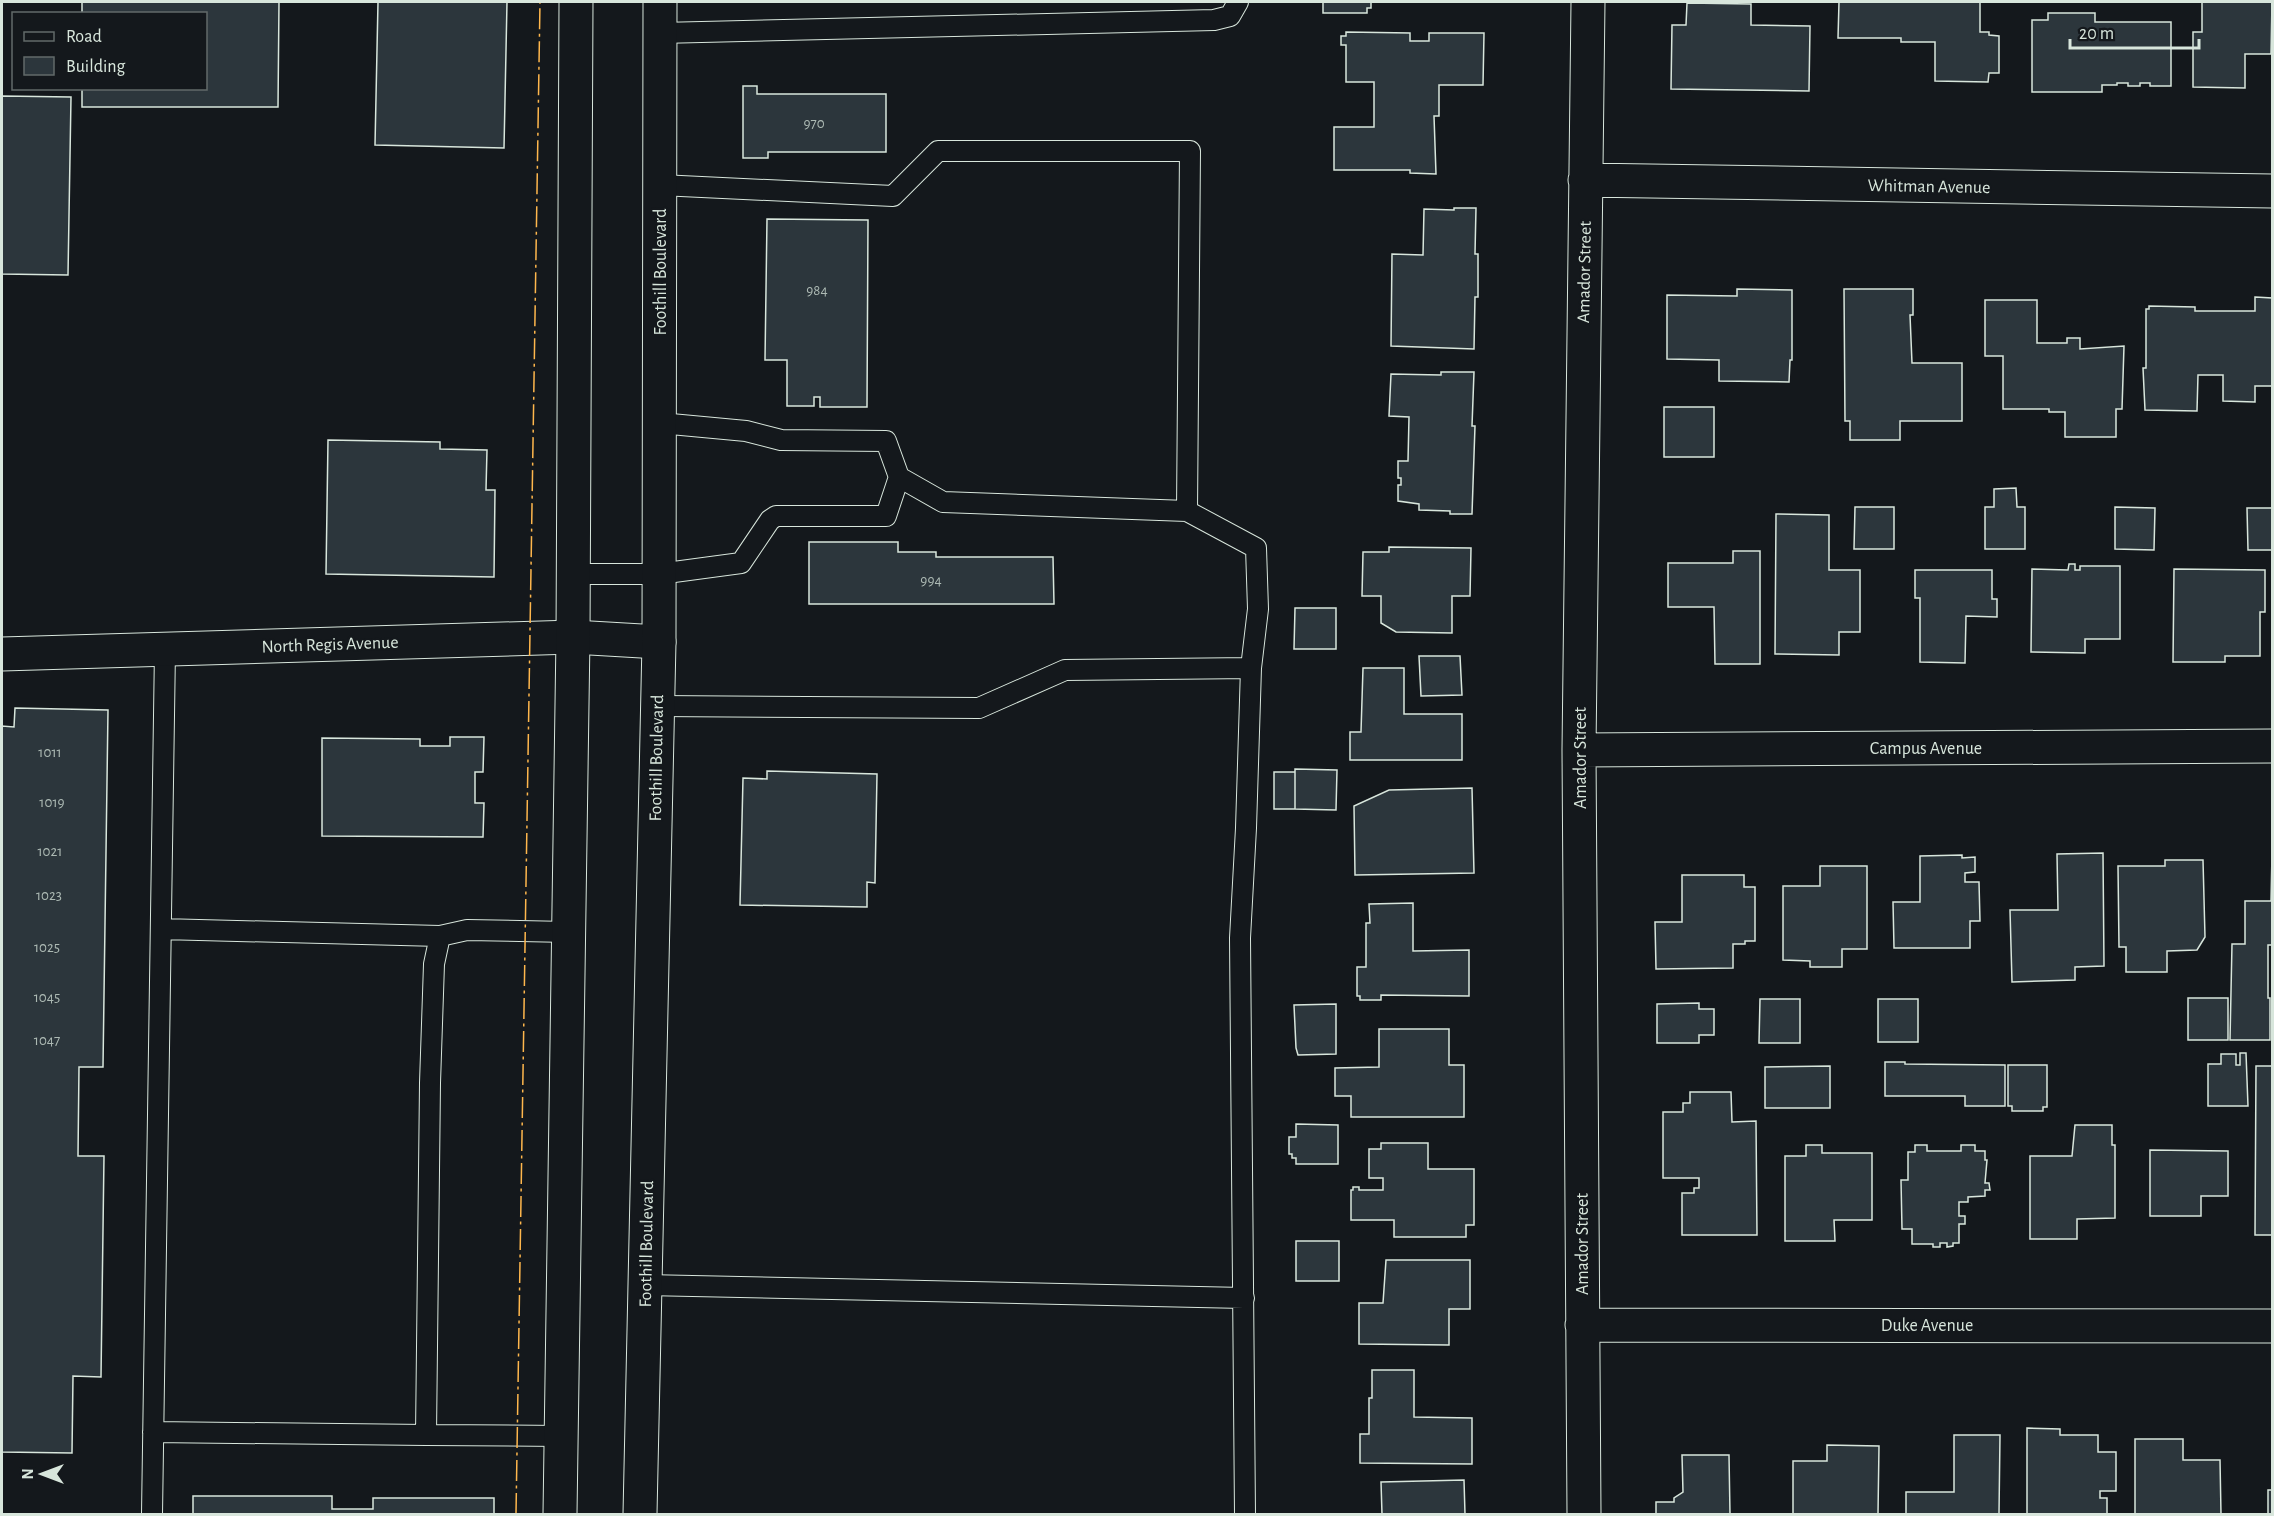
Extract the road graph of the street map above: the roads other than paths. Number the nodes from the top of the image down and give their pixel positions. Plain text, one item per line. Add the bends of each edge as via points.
1 (576, 2) edge
2 (1239, 2) edge
3 (1588, 2) edge
4 (660, 17) edge
5 (1585, 180) junction
6 (660, 185) junction
7 (2272, 191) edge
8 (660, 423) junction
9 (899, 477) junction
10 (1187, 511) junction
11 (573, 574) junction
12 (659, 574) junction
13 (573, 637) junction
14 (659, 642) junction
15 (165, 649) junction
16 (2, 654) edge
17 (1251, 668) junction
18 (658, 706) junction
19 (2272, 746) edge
20 (1579, 750) junction
21 (161, 929) junction
22 (568, 932) junction
23 (440, 936) junction
24 (645, 1285) junction
25 (1244, 1298) junction
26 (1582, 1325) junction
27 (2272, 1326) edge
28 (153, 1432) junction
29 (426, 1435) junction
30 (562, 1436) junction
31 (152, 1515) edge
32 (560, 1515) edge
33 (640, 1515) edge
34 (1245, 1515) edge
35 (1584, 1515) edge

1 - 11 street
2 - 4 lane via 1230,16 1214,20
3 - 5 street, Amador Street
4 - 6 street, Foothill Boulevard
5 - 7 street, Whitman Avenue
5 - 20 street, Amador Street
6 - 8 street, Foothill Boulevard
6 - 10 lane via 893,196 938,151 1190,151
8 - 9 lane via 746,431 781,440 886,441
8 - 12 street, Foothill Boulevard
9 - 10 lane via 943,502
9 - 12 lane via 886,516 776,516 741,562
10 - 17 lane via 1256,548 1258,609
11 - 12 lane
11 - 13 street
12 - 14 street, Foothill Boulevard
13 - 14 street, North Regis Avenue
13 - 15 street, North Regis Avenue
13 - 22 street
14 - 18 street, Foothill Boulevard
15 - 16 street, North Regis Avenue
15 - 21 lane
17 - 18 lane via 1065,670 979,708
17 - 25 lane via 1240,938
18 - 24 street, Foothill Boulevard
19 - 20 street, Campus Avenue
20 - 26 street, Amador Street
21 - 23 lane
21 - 28 lane
22 - 23 lane via 468,930
22 - 30 street
23 - 29 lane via 434,964 430,1083
24 - 25 lane
24 - 33 street, Foothill Boulevard
25 - 34 lane
26 - 27 street, Duke Avenue
26 - 35 street, Amador Street
28 - 29 lane
28 - 31 lane
29 - 30 lane
30 - 32 street

